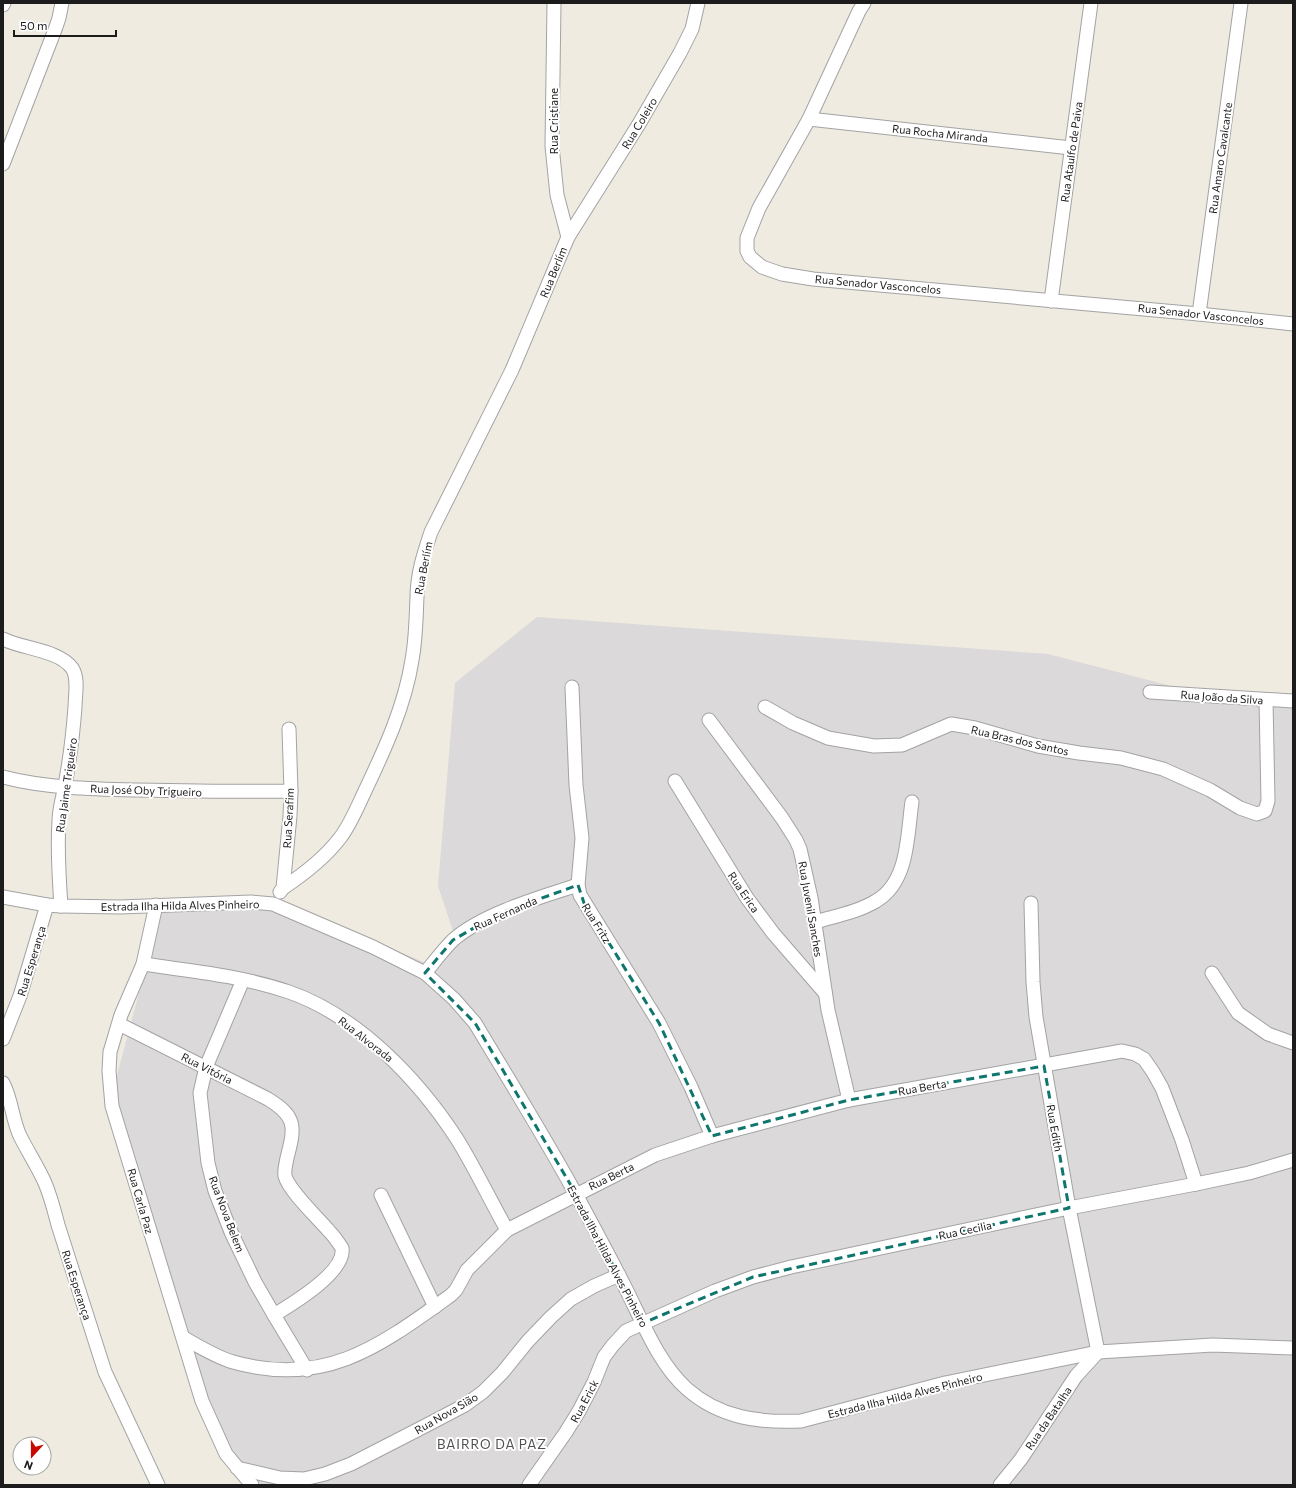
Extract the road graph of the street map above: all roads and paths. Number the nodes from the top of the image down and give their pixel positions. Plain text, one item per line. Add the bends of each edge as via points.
1 (62, 3) edge
2 (554, 3) edge
3 (698, 3) edge
4 (864, 3) edge
5 (1090, 3) edge
6 (1241, 3) edge
7 (809, 119) junction
8 (1071, 148) junction
9 (3, 164) edge
10 (568, 237) junction
11 (1050, 301) junction
12 (1199, 314) junction
13 (1293, 324) edge
14 (3, 639) edge
15 (572, 687) dead end
16 (1150, 692) dead end
17 (1266, 700) junction
18 (1293, 701) edge
19 (765, 707) dead end
20 (709, 720) dead end
21 (289, 729) dead end
22 (3, 777) edge
23 (675, 782) dead end
24 (65, 786) junction
25 (291, 792) junction
26 (912, 802) dead end
27 (578, 884) junction
28 (283, 888) junction
29 (3, 897) edge
30 (1031, 903) dead end
31 (273, 904) junction
32 (47, 905) junction
33 (156, 905) junction
34 (61, 906) junction
35 (815, 922) junction
36 (143, 964) junction
37 (426, 973) junction
38 (1212, 973) dead end
39 (243, 980) junction
40 (826, 993) junction
41 (119, 1024) junction
42 (3, 1039) edge
43 (1293, 1043) edge
44 (1044, 1066) junction
45 (206, 1067) junction
46 (3, 1083) edge
47 (848, 1100) junction
48 (712, 1136) junction
49 (1293, 1160) edge
50 (1196, 1184) junction
51 (576, 1194) junction
52 (380, 1195) dead end
53 (1069, 1208) junction
54 (507, 1230) junction
55 (619, 1275) junction
56 (435, 1307) junction
57 (274, 1315) junction
58 (643, 1323) junction
59 (184, 1338) junction
60 (1293, 1348) edge
61 (1098, 1352) junction
62 (307, 1370) junction
63 (237, 1468) junction
64 (158, 1485) edge
65 (252, 1485) edge
66 (529, 1485) edge
67 (1000, 1485) edge

1 - 9 street via 60,18
2 - 10 street, Rua Cristiane via 552,146 557,195
3 - 10 street, Rua Coleiro via 692,29 680,53
4 - 7 street, Rua Senador Vasconcelos
5 - 8 street, Rua Ataulfo de Paiva
6 - 12 street, Rua Amaro Cavalcante
7 - 8 street, Rua Rocha Miranda
7 - 11 street, Rua Senador Vasconcelos via 759,208 747,238 747,251 750,257 762,267 782,274 813,278
8 - 11 street, Rua Ataulfo de Paiva
10 - 28 street, Rua Berlím via 512,370 430,532 416,596 415,638 408,678 400,708 376,768 340,838 320,860
11 - 12 street, Rua Senador Vasconcelos
12 - 13 street, Rua Senador Vasconcelos
14 - 24 street, Rua Jaime Trigueiro via 62,659 74,673 73,737
15 - 27 street, Rua Fritz via 576,785 582,838
16 - 17 street, Rua João da Silva
17 - 18 street, Rua João da Silva
17 - 19 street, Rua Bras dos Santos via 1268,801 1265,811 1257,814 1163,769 1121,758 1038,746 975,728 951,724 902,745 874,746 828,738
20 - 35 street, Rua Juvenil Sanches via 796,840 807,877
21 - 25 street, Rua Serafim
22 - 24 street, Rua José Oby Trigueiro via 21,782
23 - 40 street, Rua Erica via 747,898 773,933
24 - 25 street, Rua José Oby Trigueiro via 102,789
24 - 34 street, Rua Jaime Trigueiro via 58,820
25 - 28 street, Rua Serafim
26 - 35 street via 904,861 889,891 865,907
27 - 37 street, Rua Fernanda via 474,925 454,940
27 - 48 street, Rua Fritz via 584,903 659,1023
28 - 31 street, Rua Serafim
29 - 32 street, Estrada Ilha Hilda Alves Pinheiro
30 - 44 street, Rua Edith via 1034,999
31 - 33 street, Estrada Ilha Hilda Alves Pinheiro via 251,902
31 - 37 street, Estrada Ilha Hilda Alves Pinheiro
32 - 34 street, Estrada Ilha Hilda Alves Pinheiro
32 - 42 street, Rua Esperança via 20,996
33 - 34 street, Estrada Ilha Hilda Alves Pinheiro
33 - 36 street, Rua Carla Paz
35 - 40 street, Rua Juvenil Sanches
36 - 39 street, Rua Alvorada
36 - 41 street, Rua Carla Paz
37 - 51 street, Estrada Ilha Hilda Alves Pinheiro via 475,1023
38 - 43 street via 1238,1013 1268,1034
39 - 45 street, Rua Nova Belem
39 - 54 street, Rua Alvorada via 289,992 347,1021 402,1068 457,1140
40 - 47 street, Rua Juvenil Sanches
41 - 45 street, Rua Vitória
41 - 59 street, Rua Carla Paz via 110,1052 108,1071 112,1106
44 - 47 street, Rua Berta
44 - 50 street, Rua Berta via 1122,1051 1144,1059 1162,1088
44 - 53 street, Rua Edith
45 - 57 street, Rua Nova Belem via 200,1105 208,1163 215,1191 234,1238
45 - 57 street, Rua Vitória via 268,1099 290,1118 292,1135 285,1176 297,1195 342,1248 343,1253 331,1273 296,1302
46 - 64 street, Rua Esperança via 11,1100 20,1136 53,1204 105,1372
47 - 48 street, Rua Berta
48 - 51 street, Rua Berta via 655,1155
49 - 50 street, Rua Cecilia via 1249,1173
50 - 53 street, Rua Cecilia
51 - 54 street, Rua Berta
51 - 55 street, Estrada Ilha Hilda Alves Pinheiro
52 - 56 street
53 - 58 street, Rua Cecilia via 753,1277
53 - 61 street, Rua Edith
54 - 56 street, Rua Berta via 466,1270 456,1290
55 - 58 street, Estrada Ilha Hilda Alves Pinheiro
55 - 63 street, Rua Nova Sião via 571,1300 550,1317 502,1373 482,1392 465,1405 426,1426 350,1464 304,1479 280,1478
56 - 62 street, Rua Berta via 367,1351
57 - 62 street, Rua Nova Belem
58 - 61 street, Estrada Ilha Hilda Alves Pinheiro via 662,1360 687,1389 705,1402 730,1414 777,1422 801,1421 945,1383
58 - 66 street, Rua Erick via 626,1331 613,1345 566,1432
59 - 62 street, Rua Berta via 233,1362 277,1370
59 - 63 street, Rua Carla Paz via 202,1401 224,1448
60 - 61 street, Estrada Ilha Hilda Alves Pinheiro via 1213,1345
61 - 67 street, Rua da Batalha via 1076,1376 1021,1459
63 - 65 street, Rua Carla Paz

